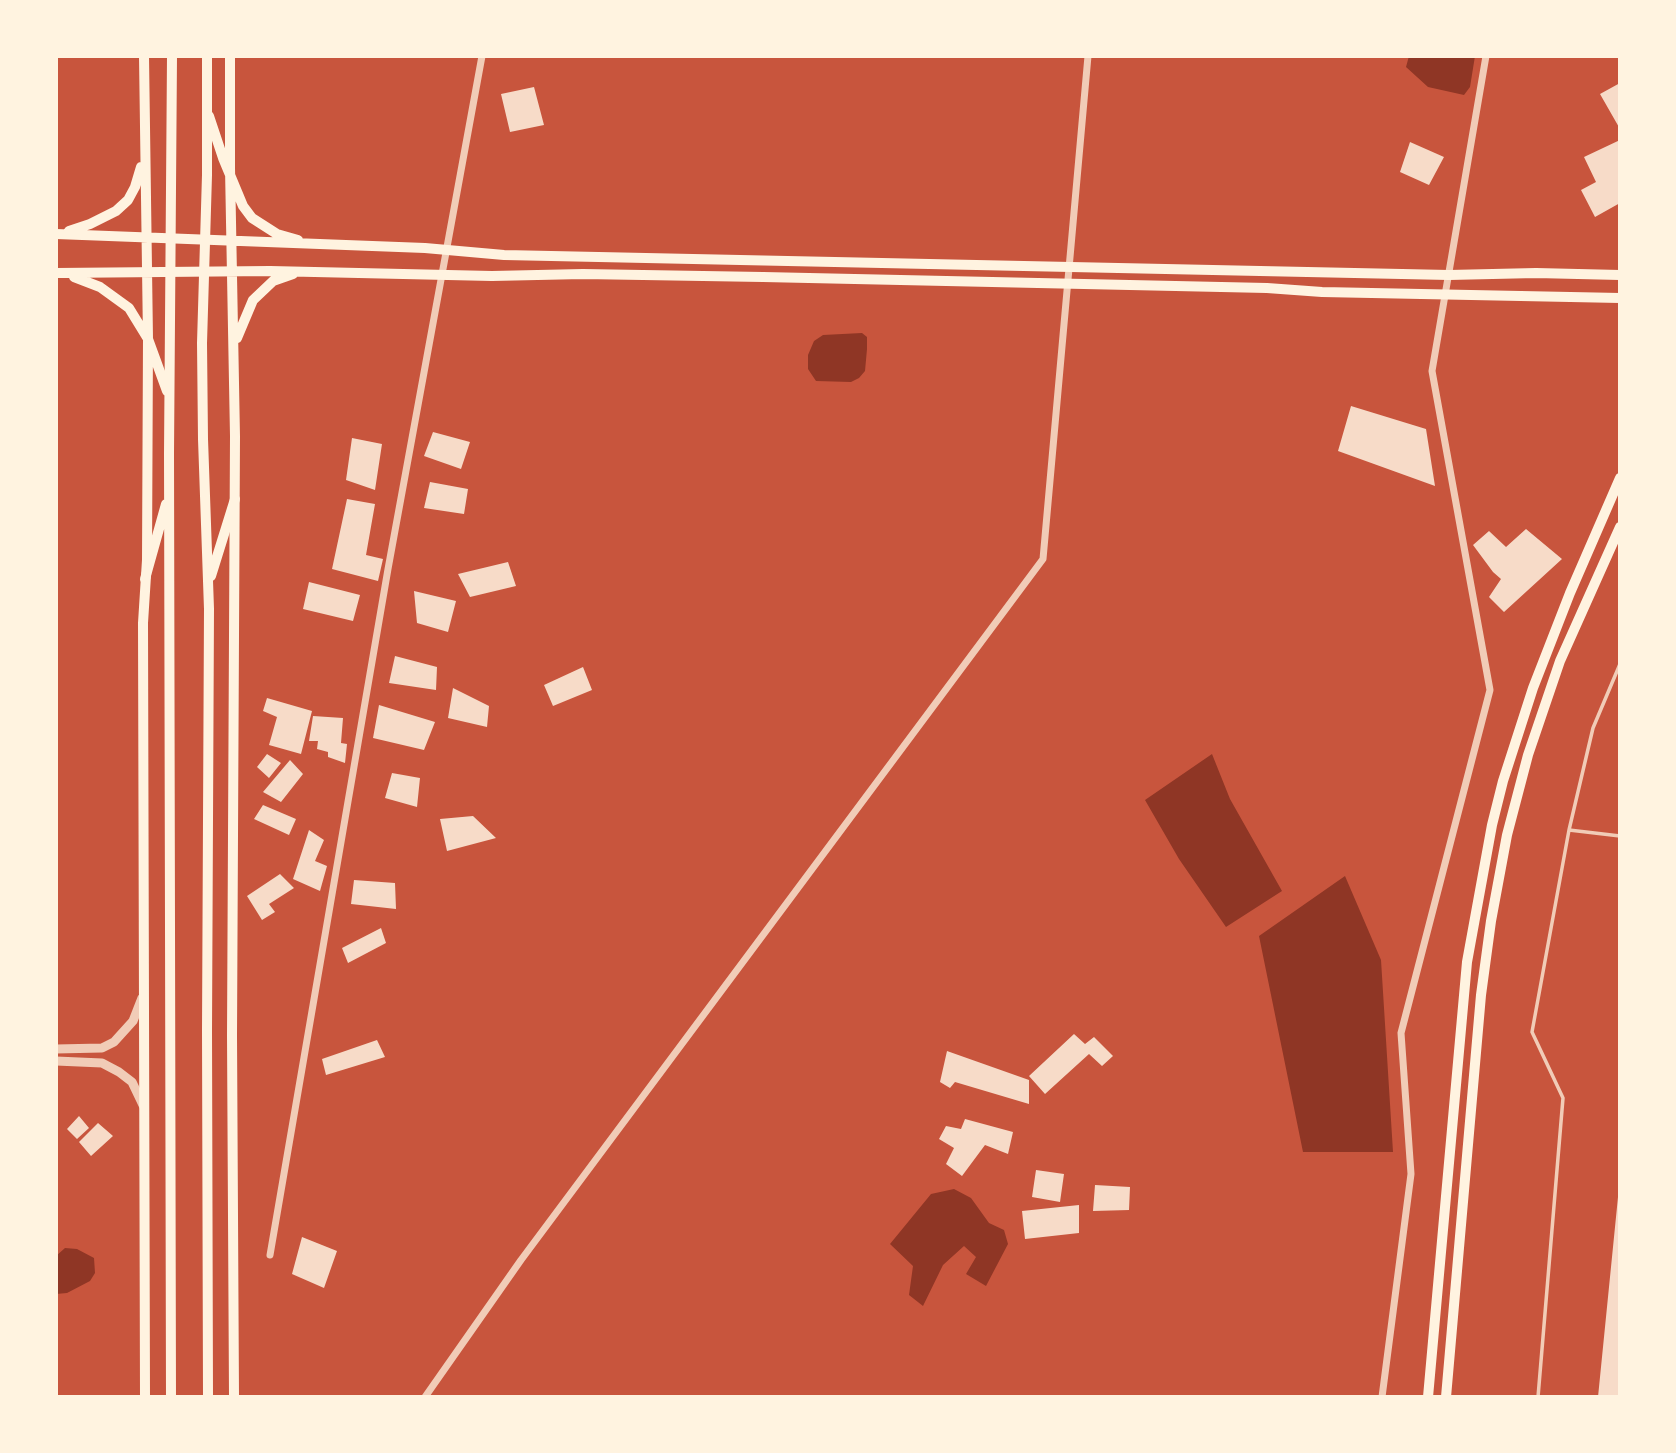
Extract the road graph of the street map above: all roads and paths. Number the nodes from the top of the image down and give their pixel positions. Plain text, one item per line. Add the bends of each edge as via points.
1 (144, 56) edge
2 (172, 56) edge
3 (206, 56) edge
4 (230, 56) edge
5 (482, 56) edge
6 (1088, 56) edge
7 (1486, 56) edge
8 (207, 108) junction
9 (144, 149) junction
10 (230, 177) junction
11 (56, 234) edge
12 (146, 237) junction
13 (172, 239) junction
14 (205, 240) junction
15 (232, 242) junction
16 (319, 245) junction
17 (447, 250) junction
18 (1070, 267) junction
19 (204, 272) junction
20 (232, 272) junction
21 (303, 272) junction
22 (56, 273) edge
23 (146, 273) junction
24 (171, 273) junction
25 (442, 275) junction
26 (1449, 275) junction
27 (1620, 275) edge
28 (1069, 283) junction
29 (1445, 294) junction
30 (1620, 298) edge
31 (148, 340) junction
32 (234, 355) junction
33 (169, 400) junction
34 (1620, 478) edge
35 (170, 491) junction
36 (235, 499) junction
37 (1620, 527) edge
38 (145, 579) junction
39 (208, 585) junction
40 (1620, 664) edge
41 (1569, 830) junction
42 (1620, 836) edge
43 (144, 990) junction
44 (56, 1049) edge
45 (56, 1061) edge
46 (145, 1112) junction
47 (270, 1255) dead end
48 (145, 1397) edge
49 (171, 1397) edge
50 (208, 1397) edge
51 (233, 1397) edge
52 (425, 1397) edge
53 (1382, 1397) edge
54 (1428, 1397) edge
55 (1446, 1397) edge
56 (1538, 1397) edge

1 - 9 main road
2 - 13 main road
3 - 8 main road
4 - 10 main road
5 - 17 street
6 - 18 street
7 - 26 street
8 - 10 main road
8 - 14 main road
9 - 11 main road via 128,200 104,218
9 - 12 main road
10 - 15 main road
10 - 16 main road via 252,218 277,234
11 - 12 main road
12 - 13 main road
12 - 23 main road
13 - 14 main road
13 - 24 main road
14 - 15 main road
14 - 19 main road
15 - 16 main road
15 - 20 main road
16 - 17 main road
17 - 18 main road
17 - 25 street
18 - 26 main road
18 - 28 street
19 - 20 main road
19 - 24 main road
19 - 39 main road
20 - 21 main road
20 - 32 main road
21 - 25 main road
21 - 32 main road via 273,281 253,300 240,326
22 - 23 main road
22 - 31 main road via 79,278 114,296 129,308
23 - 24 main road
23 - 31 main road
24 - 33 main road
25 - 28 main road
25 - 47 street
26 - 27 main road
26 - 29 street
28 - 29 main road
28 - 52 street via 1043,559
29 - 30 main road
29 - 53 street via 1432,371 1490,690 1401,1032 1411,1174
31 - 33 main road
31 - 38 main road
32 - 36 main road
33 - 35 main road
34 - 54 main road via 1533,688 1492,825 1467,962
35 - 38 main road
35 - 49 main road
36 - 39 main road
36 - 51 main road
37 - 55 main road via 1560,662 1507,835 1481,995
38 - 43 main road
39 - 50 main road
40 - 41 lane via 1593,728
41 - 42 lane
41 - 56 lane via 1532,1032 1563,1098
43 - 44 street via 133,1021 114,1042 102,1048
43 - 46 main road
45 - 46 street via 102,1063 120,1072 132,1082
46 - 48 main road

